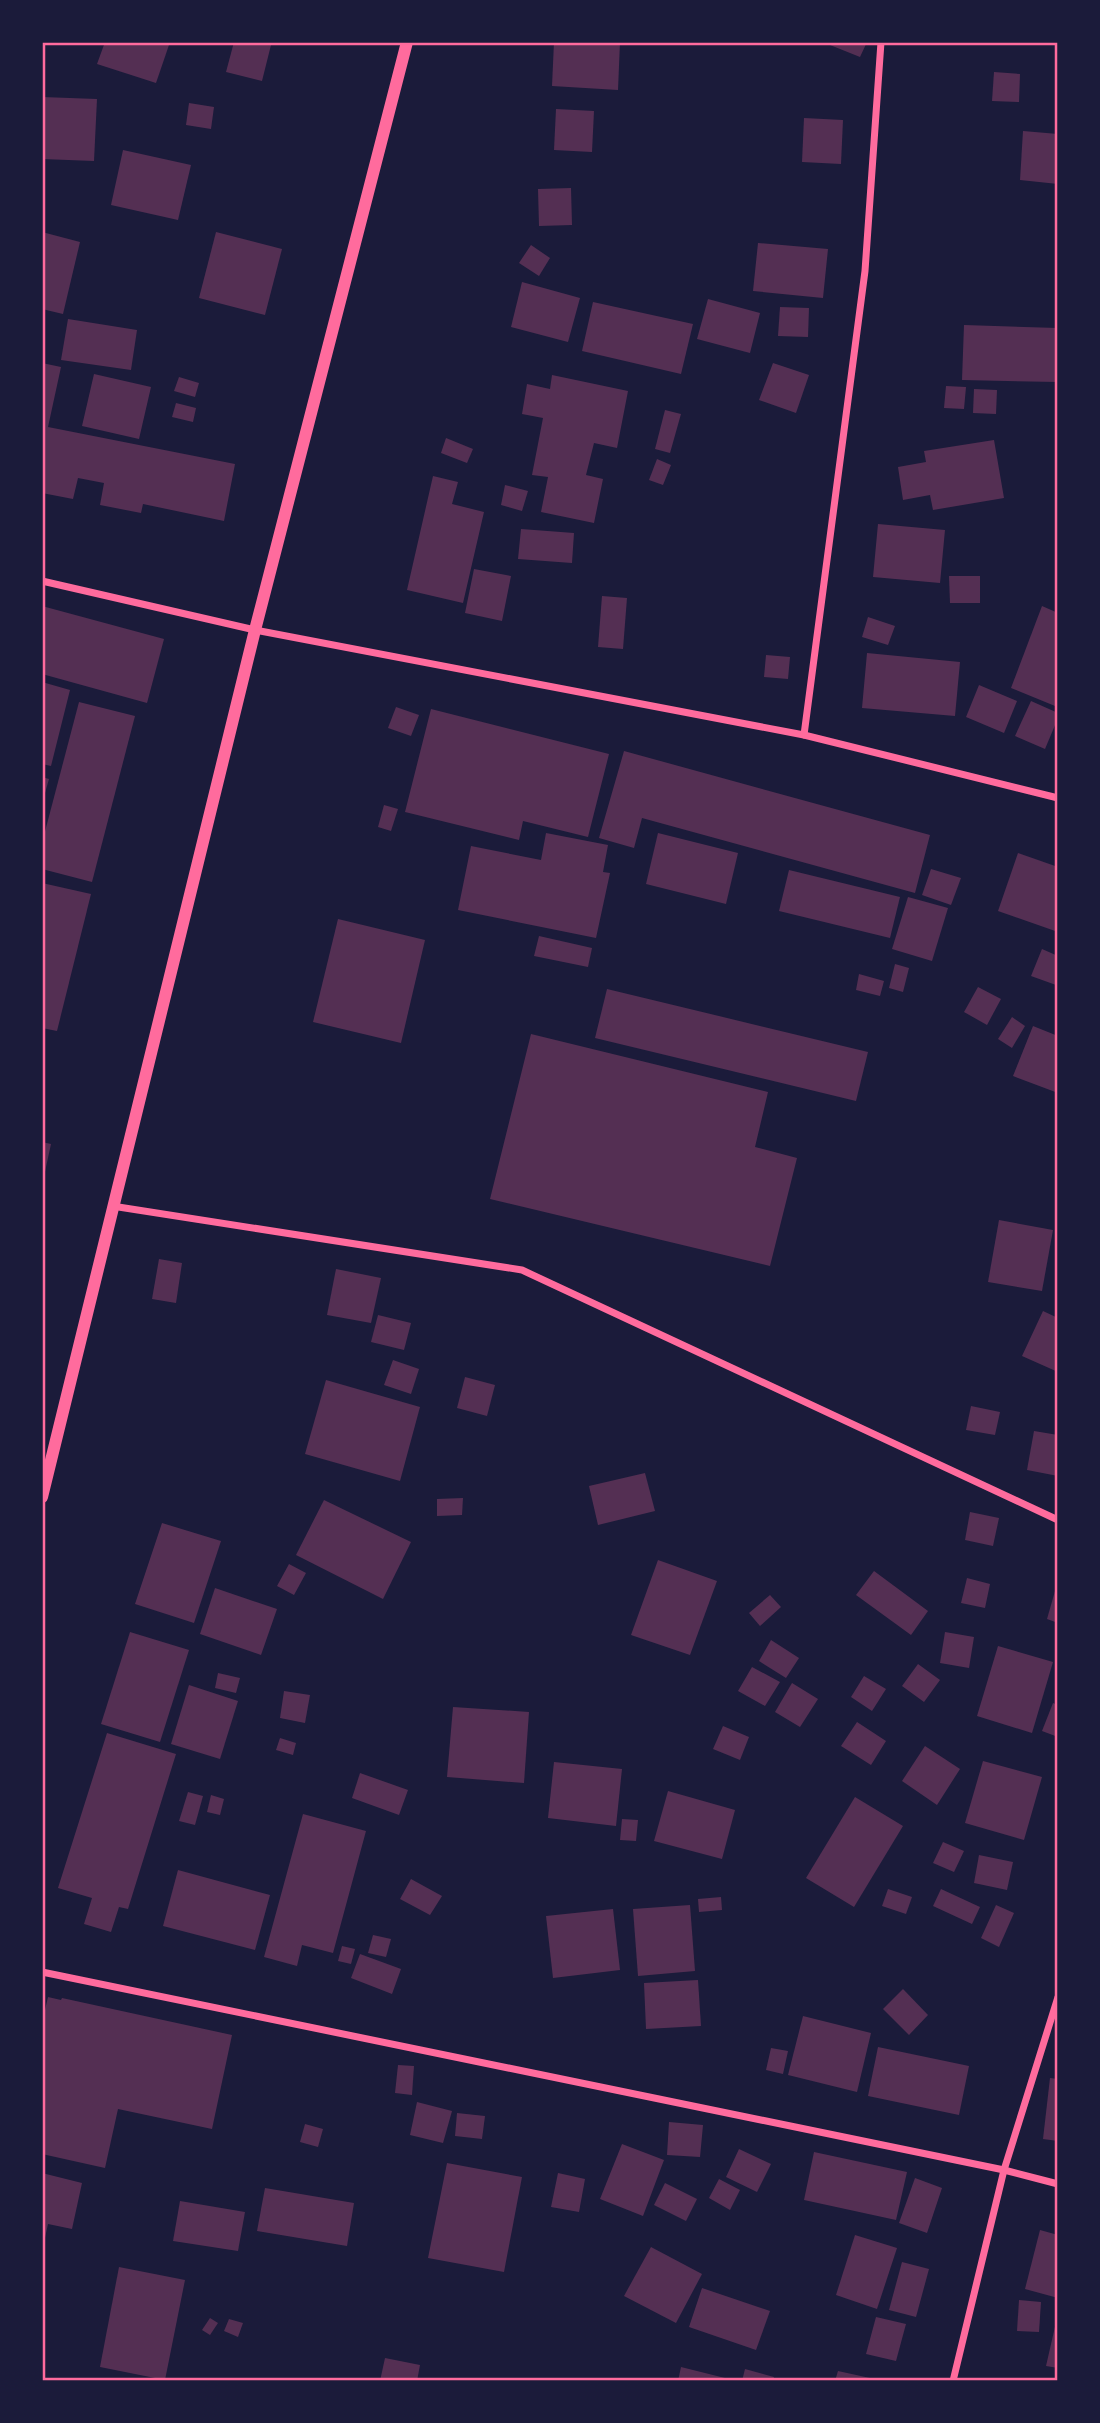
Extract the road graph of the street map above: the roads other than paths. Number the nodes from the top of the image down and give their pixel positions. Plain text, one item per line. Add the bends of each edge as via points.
1 (407, 42) edge
2 (881, 42) edge
3 (42, 582) edge
4 (255, 630) junction
5 (804, 735) junction
6 (1058, 799) edge
7 (112, 1206) junction
8 (42, 1497) edge
9 (1058, 1520) edge
10 (42, 1972) edge
11 (1058, 1997) edge
12 (1004, 2170) junction
13 (1058, 2184) edge
14 (953, 2381) edge

1 - 4 street
2 - 5 street via 865,271
3 - 4 street
4 - 5 street
4 - 7 street
5 - 6 street
7 - 8 street
7 - 9 street via 522,1270
10 - 12 street
11 - 12 street
12 - 13 street
12 - 14 street

